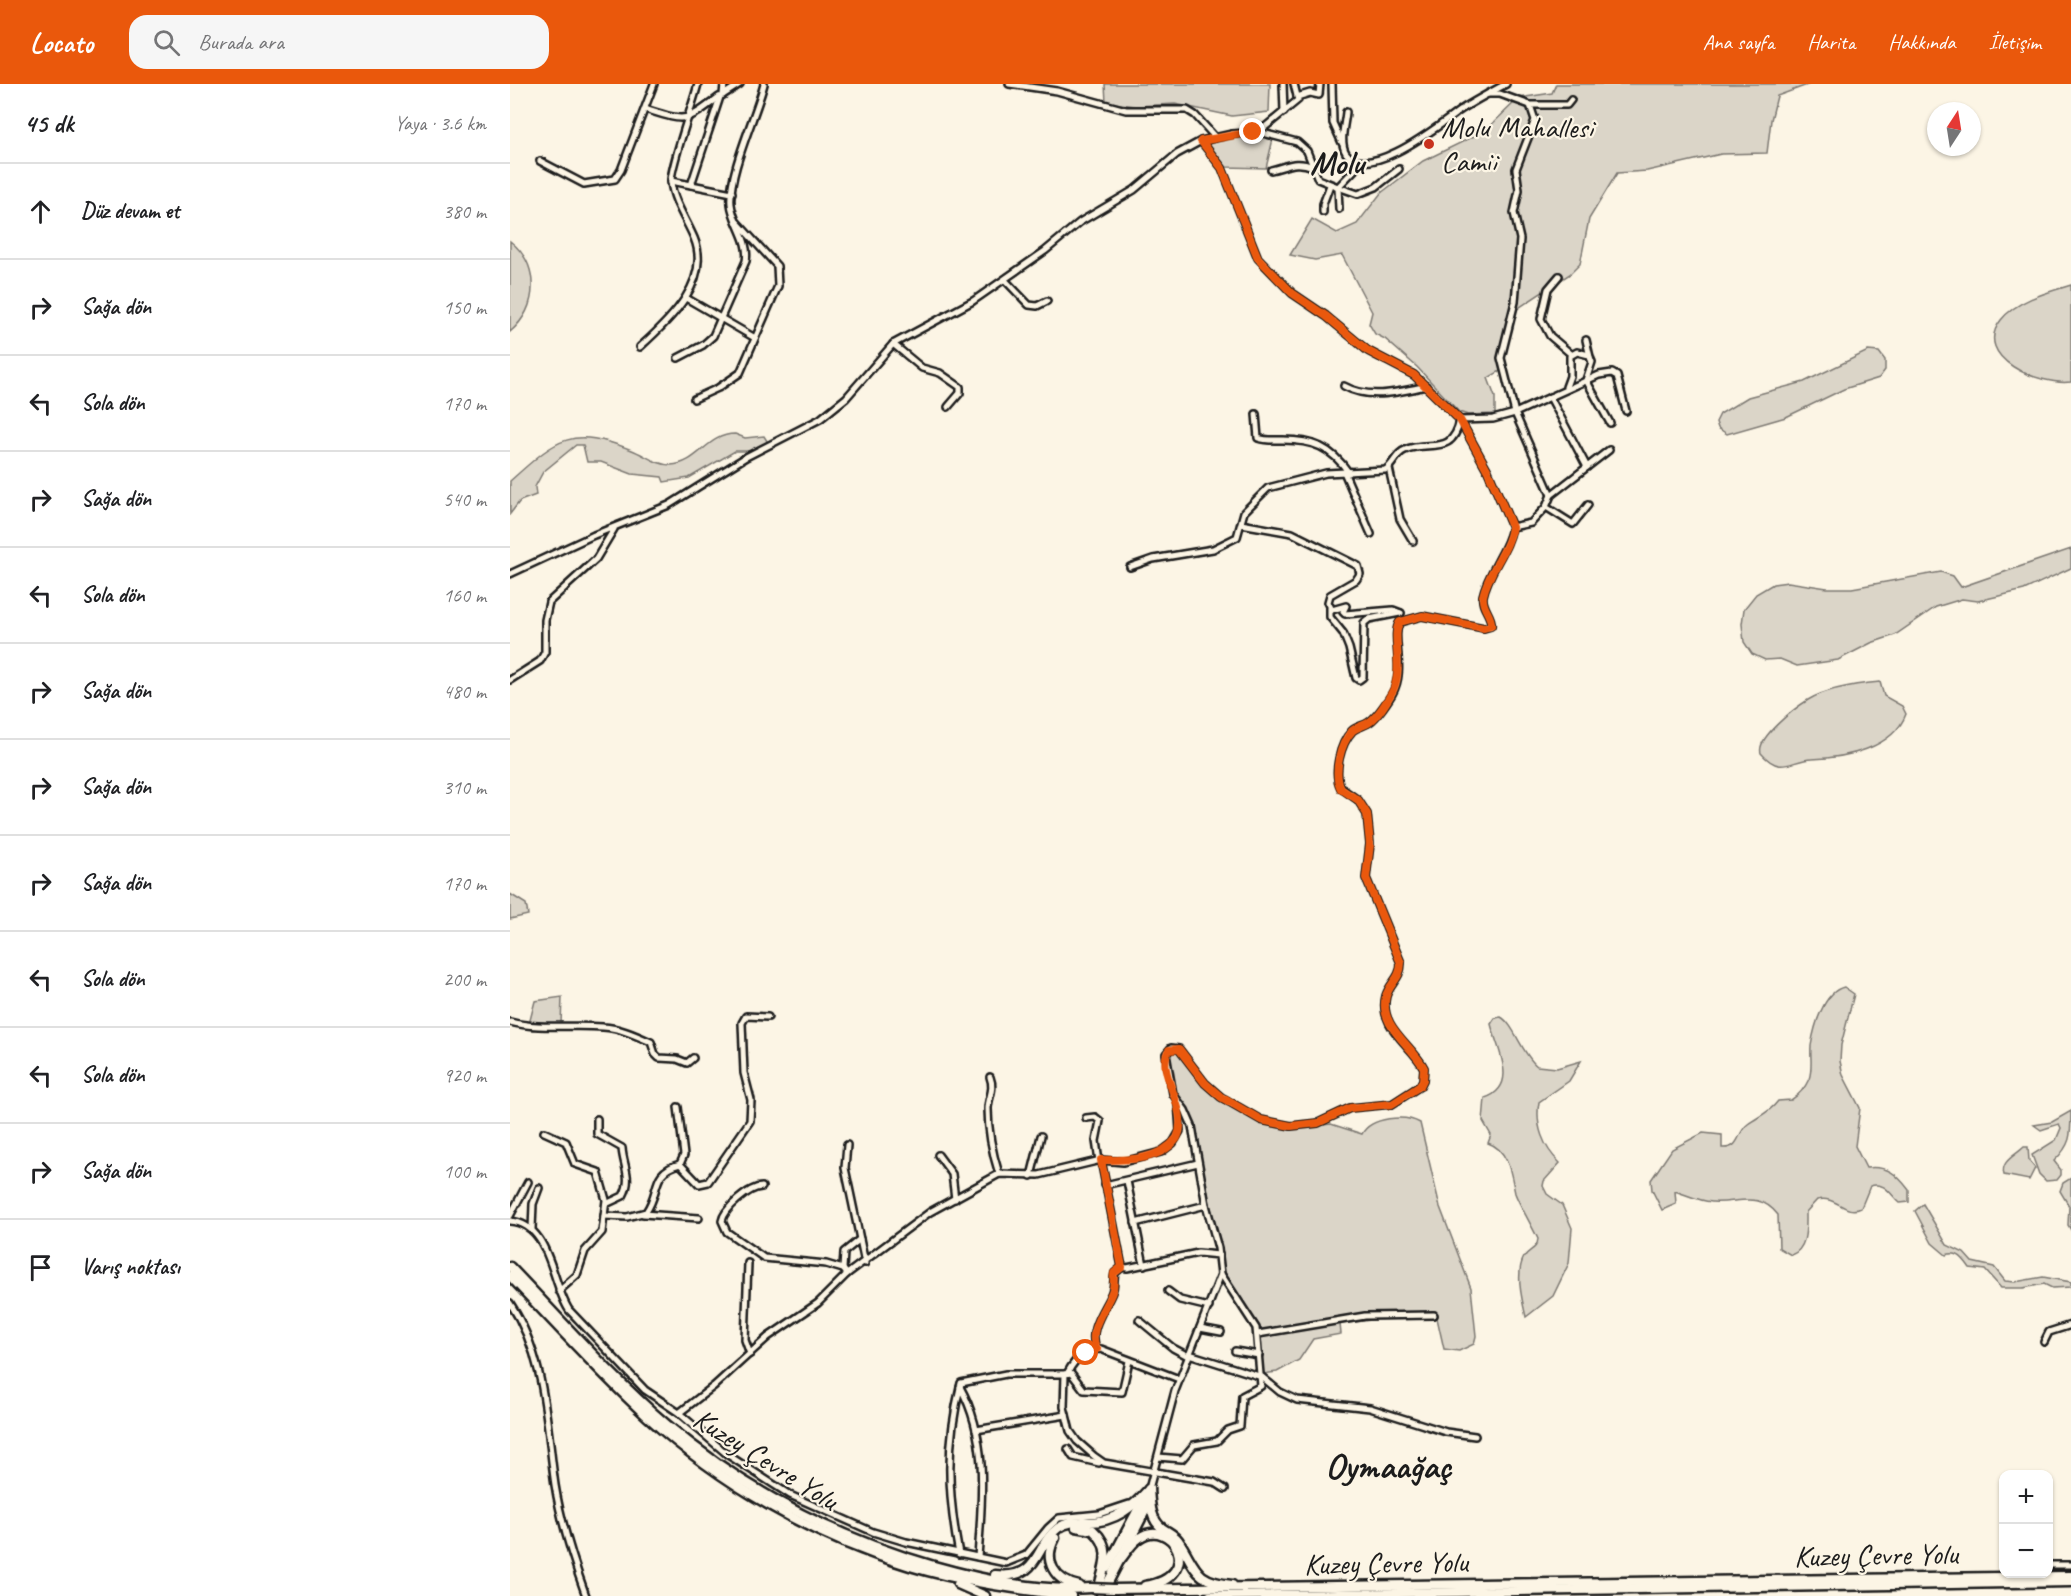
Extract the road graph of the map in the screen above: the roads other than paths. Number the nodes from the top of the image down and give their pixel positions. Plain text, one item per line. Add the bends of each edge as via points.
1 (654, 84) edge
2 (698, 84) edge
3 (724, 84) edge
4 (740, 84) edge
5 (764, 84) edge
6 (1009, 84) edge
7 (1282, 84) edge
8 (1294, 84) edge
9 (1309, 84) edge
10 (1320, 84) edge
11 (1332, 84) edge
12 (1506, 84) edge
13 (1024, 85) edge
14 (1310, 93) junction
15 (1488, 94) junction
16 (1298, 97) junction
17 (1571, 100) dead end
18 (1530, 105) junction
19 (645, 109) junction
20 (1284, 112) junction
21 (1346, 112) dead end
22 (690, 118) junction
23 (1259, 132) junction
24 (1214, 136) junction
25 (1201, 141) junction
26 (1342, 144) junction
27 (540, 160) dead end
28 (1361, 162) junction
29 (1313, 167) junction
30 (1399, 169) dead end
31 (1271, 170) dead end
32 (671, 181) junction
33 (691, 185) junction
34 (1330, 185) junction
35 (1338, 187) junction
36 (732, 193) junction
37 (1339, 209) dead end
38 (1323, 212) dead end
39 (735, 221) junction
40 (1559, 276) dead end
41 (1005, 280) junction
42 (686, 298) junction
43 (1047, 300) dead end
44 (721, 317) junction
45 (755, 338) junction
46 (1586, 340) dead end
47 (893, 344) junction
48 (640, 347) dead end
49 (1571, 354) junction
50 (1590, 357) junction
51 (678, 358) dead end
52 (1586, 380) junction
53 (1344, 386) dead end
54 (1426, 386) junction
55 (1566, 388) junction
56 (1550, 397) junction
57 (694, 399) dead end
58 (948, 407) dead end
59 (1626, 411) dead end
60 (1515, 413) junction
61 (1256, 414) dead end
62 (1460, 420) junction
63 (1610, 423) dead end
64 (1609, 450) dead end
65 (1587, 467) junction
66 (1389, 468) junction
67 (1347, 472) junction
68 (1551, 495) junction
69 (1588, 505) dead end
70 (1546, 507) junction
71 (1241, 524) junction
72 (614, 527) junction
73 (1512, 527) junction
74 (1371, 534) dead end
75 (1413, 541) dead end
76 (1130, 567) dead end
77 (510, 574) edge
78 (1330, 608) junction
79 (1401, 613) junction
80 (1413, 616) junction
81 (510, 680) edge
82 (768, 1017) dead end
83 (510, 1022) edge
84 (693, 1058) dead end
85 (990, 1077) dead end
86 (1178, 1100) junction
87 (678, 1107) dead end
88 (1086, 1118) dead end
89 (597, 1119) dead end
90 (544, 1132) dead end
91 (1041, 1136) dead end
92 (847, 1145) dead end
93 (938, 1155) dead end
94 (1100, 1160) junction
95 (1198, 1163) junction
96 (680, 1164) junction
97 (999, 1174) junction
98 (1030, 1176) junction
99 (1126, 1181) junction
100 (528, 1182) dead end
101 (1105, 1185) junction
102 (762, 1187) dead end
103 (539, 1188) dead end
104 (955, 1199) junction
105 (606, 1204) junction
106 (1206, 1205) junction
107 (643, 1214) junction
108 (510, 1216) edge
109 (604, 1216) junction
110 (699, 1218) dead end
111 (510, 1221) edge
112 (1135, 1222) junction
113 (532, 1229) junction
114 (860, 1239) junction
115 (1219, 1256) junction
116 (748, 1263) dead end
117 (865, 1263) junction
118 (1144, 1265) junction
119 (510, 1267) edge
120 (1122, 1267) junction
121 (843, 1269) junction
122 (847, 1274) junction
123 (1221, 1274) junction
124 (510, 1276) edge
125 (559, 1291) junction
126 (1168, 1291) dead end
127 (510, 1303) edge
128 (1209, 1307) junction
129 (1434, 1315) dead end
130 (1139, 1320) dead end
131 (2071, 1325) edge
132 (1200, 1329) junction
133 (1221, 1332) dead end
134 (1258, 1334) junction
135 (2044, 1342) dead end
136 (1097, 1349) junction
137 (1235, 1351) dead end
138 (750, 1354) junction
139 (1260, 1354) junction
140 (1189, 1355) junction
141 (1129, 1361) junction
142 (1066, 1373) junction
143 (1262, 1377) junction
144 (1179, 1378) junction
145 (960, 1387) junction
146 (679, 1413) junction
147 (1066, 1415) junction
148 (976, 1430) junction
149 (1475, 1436) dead end
150 (1068, 1449) dead end
151 (1158, 1457) junction
152 (1104, 1463) junction
153 (1154, 1472) junction
154 (1149, 1488) junction
155 (1225, 1489) dead end
156 (1138, 1502) junction
157 (870, 1552) junction
158 (959, 1554) junction
159 (978, 1557) junction
160 (914, 1560) junction
161 (1120, 1560) junction
162 (2053, 1565) edge
163 (2071, 1565) edge
164 (2071, 1576) edge
165 (2071, 1582) edge
166 (1100, 1583) junction
167 (1683, 1585) junction
168 (1114, 1589) junction
169 (1092, 1592) edge
170 (1266, 1593) edge
171 (586, 1596) edge
172 (985, 1596) edge
173 (1071, 1596) edge
174 (1101, 1596) edge
175 (1210, 1596) edge

1 - 19 street
2 - 22 street
3 - 4 street via 723,95
5 - 36 street
6 - 13 street
7 - 20 street
8 - 16 street
9 - 14 street
10 - 14 street via 1319,95
11 - 26 street via 1333,123
12 - 15 street
13 - 24 street via 1126,110 1187,110
14 - 16 street
15 - 18 street via 1512,97
15 - 28 street via 1409,146
16 - 20 street
17 - 18 street via 1567,105
18 - 60 street via 1535,120 1516,169 1519,190 1514,213 1520,239 1515,302 1502,358
19 - 22 street via 681,120
19 - 27 street via 620,173 611,181 581,183
20 - 23 street
21 - 26 street
22 - 32 street
22 - 33 street via 720,97
23 - 24 street
23 - 29 street via 1297,142
24 - 25 street
25 - 41 street via 1177,154 1134,190 1080,222
25 - 54 street via 1222,168 1258,258 1269,270 1292,293 1368,351 1407,371
26 - 28 street via 1353,160
28 - 35 street
29 - 31 street via 1292,162
29 - 34 street via 1318,179
30 - 35 street via 1376,187 1358,194
32 - 33 street
32 - 42 street via 698,250
33 - 36 street
34 - 35 street
34 - 38 street
35 - 37 street
36 - 39 street
39 - 44 street via 747,258
39 - 45 street via 756,241 779,273 777,291
40 - 49 street via 1548,289 1541,319 1550,336
41 - 43 street via 1029,305
41 - 47 street
42 - 44 street
42 - 48 street
44 - 45 street
44 - 51 street via 709,341
45 - 57 street via 738,376
46 - 50 street
47 - 58 street via 922,368 940,372 960,387 960,393
47 - 72 street via 846,398 820,419 669,506
49 - 50 street via 1577,351
49 - 55 street
50 - 52 street
52 - 55 street
52 - 59 street via 1616,375
52 - 63 street
53 - 54 street via 1379,394
54 - 62 street
55 - 56 street
56 - 60 street
56 - 65 street
60 - 62 street via 1492,419
60 - 68 street
61 - 67 street via 1258,438 1320,445 1334,454
62 - 66 street via 1456,434 1448,442 1405,450
62 - 73 street
64 - 65 street
65 - 68 street
66 - 67 street
66 - 75 street via 1400,519
67 - 71 street via 1320,474 1265,489 1246,510
67 - 74 street
68 - 70 street
69 - 70 street via 1573,524
70 - 73 street via 1531,523
71 - 76 street via 1237,537 1213,549
71 - 78 street via 1292,533 1358,566 1359,577 1332,592
72 - 77 street
72 - 81 street via 596,559 549,602 545,651 540,661
73 - 80 street via 1488,577 1483,605 1492,621 1489,628
78 - 79 street via 1346,606 1345,615 1393,610
78 - 79 street via 1330,617 1343,633 1359,680 1363,677 1364,623
79 - 80 street
80 - 86 street via 1400,622 1396,630 1400,662 1392,692 1375,717 1350,733 1337,778 1341,789 1358,800 1367,814 1370,844 1366,878 1401,963 1399,975 1387,992 1385,1006 1398,1039 1424,1068 1423,1080 1415,1090 1392,1104 1350,1108 1318,1123 1291,1126 1261,1120 1221,1097 1174,1048 1166,1057 1171,1088
82 - 96 street via 746,1016 742,1023 750,1121 707,1184 699,1184
83 - 84 street via 537,1027 621,1030 651,1041 659,1058 687,1063
85 - 97 street via 993,1088 988,1108 989,1136
86 - 94 street via 1180,1131 1167,1148 1126,1161
86 - 95 street via 1192,1126
87 - 96 street via 684,1155
88 - 94 street via 1100,1121 1096,1141
89 - 105 street via 598,1134 622,1148 622,1160 629,1174 623,1196
90 - 105 street via 566,1142 573,1163 598,1172
91 - 98 street
92 - 114 street via 845,1168
93 - 104 street via 952,1174
94 - 98 street
94 - 101 street
95 - 99 street
95 - 106 street
96 - 107 street via 661,1173
97 - 98 street
97 - 104 street
99 - 101 street
99 - 112 street
100 - 108 street
101 - 120 street
102 - 121 street via 748,1190 726,1212 722,1221 727,1232 768,1259
103 - 113 street via 533,1204
104 - 117 street via 930,1212
105 - 109 street
106 - 112 street
106 - 115 street
107 - 109 street
107 - 110 street
109 - 125 street via 602,1232 585,1251 577,1275
111 - 113 street
112 - 118 street
113 - 125 street via 549,1258
114 - 117 street
114 - 121 street via 844,1252
115 - 118 street via 1198,1253
115 - 123 street
116 - 138 street via 745,1340
117 - 122 street
118 - 120 street
119 - 160 highway, Kuzey Çevre Yolu via 632,1393 740,1479 800,1514 871,1546
120 - 136 street via 1114,1273 1112,1292 1097,1322
121 - 122 street
122 - 138 street via 818,1303
123 - 128 street
123 - 134 street
124 - 157 highway, Kuzey Çevre Yolu via 629,1399 693,1453 777,1508
125 - 146 street via 572,1314 640,1385
126 - 128 street via 1180,1300
127 - 171 street via 529,1337 542,1382 555,1486
128 - 132 street
129 - 134 street via 1365,1316
130 - 140 street via 1173,1348
131 - 135 street via 2049,1332
132 - 133 street
132 - 140 street
134 - 139 street
136 - 141 street
136 - 142 street via 1079,1357
137 - 139 street
138 - 146 street
139 - 143 street
140 - 143 street
140 - 144 street
141 - 142 street via 1122,1392 1083,1389
141 - 144 street
142 - 145 street via 1006,1374 961,1383
142 - 147 street
143 - 149 street via 1297,1400 1370,1408 1446,1432
143 - 151 street via 1260,1389 1242,1396 1240,1426 1228,1430 1217,1441 1194,1444 1184,1458
144 - 151 street
145 - 148 street
145 - 158 street via 951,1423 950,1484
146 - 158 street via 734,1460 803,1502 883,1536
147 - 148 street
147 - 152 street via 1075,1439
148 - 159 street via 984,1490
150 - 152 street via 1075,1458
151 - 153 street
152 - 153 street
153 - 154 street
153 - 155 street via 1214,1482
154 - 156 highway
154 - 161 highway via 1146,1509
154 - 166 highway
154 - 170 highway via 1157,1524 1180,1541 1199,1573 1216,1582
156 - 159 street via 1099,1514 1059,1518 1030,1552 1014,1561
156 - 160 highway via 1102,1521 1078,1521 1057,1528 1033,1563 1014,1575 990,1575
157 - 172 highway
157 - 173 highway, Kuzey Çevre Yolu via 952,1577
158 - 159 street
160 - 169 highway, Kuzey Çevre Yolu via 1011,1583
161 - 168 highway via 1138,1538 1153,1533 1171,1539 1179,1560 1176,1573 1167,1581
161 - 174 highway
162 - 163 street
164 - 167 highway, Kuzey Çevre Yolu
165 - 167 highway, Kuzey Çevre Yolu
166 - 169 highway
166 - 169 highway via 1107,1556 1103,1540 1088,1528 1074,1527 1061,1532 1049,1553 1055,1572 1067,1582
167 - 170 highway, Kuzey Çevre Yolu
168 - 169 highway, bridge
168 - 170 highway, Kuzey Çevre Yolu
170 - 175 highway, Kuzey Çevre Yolu

